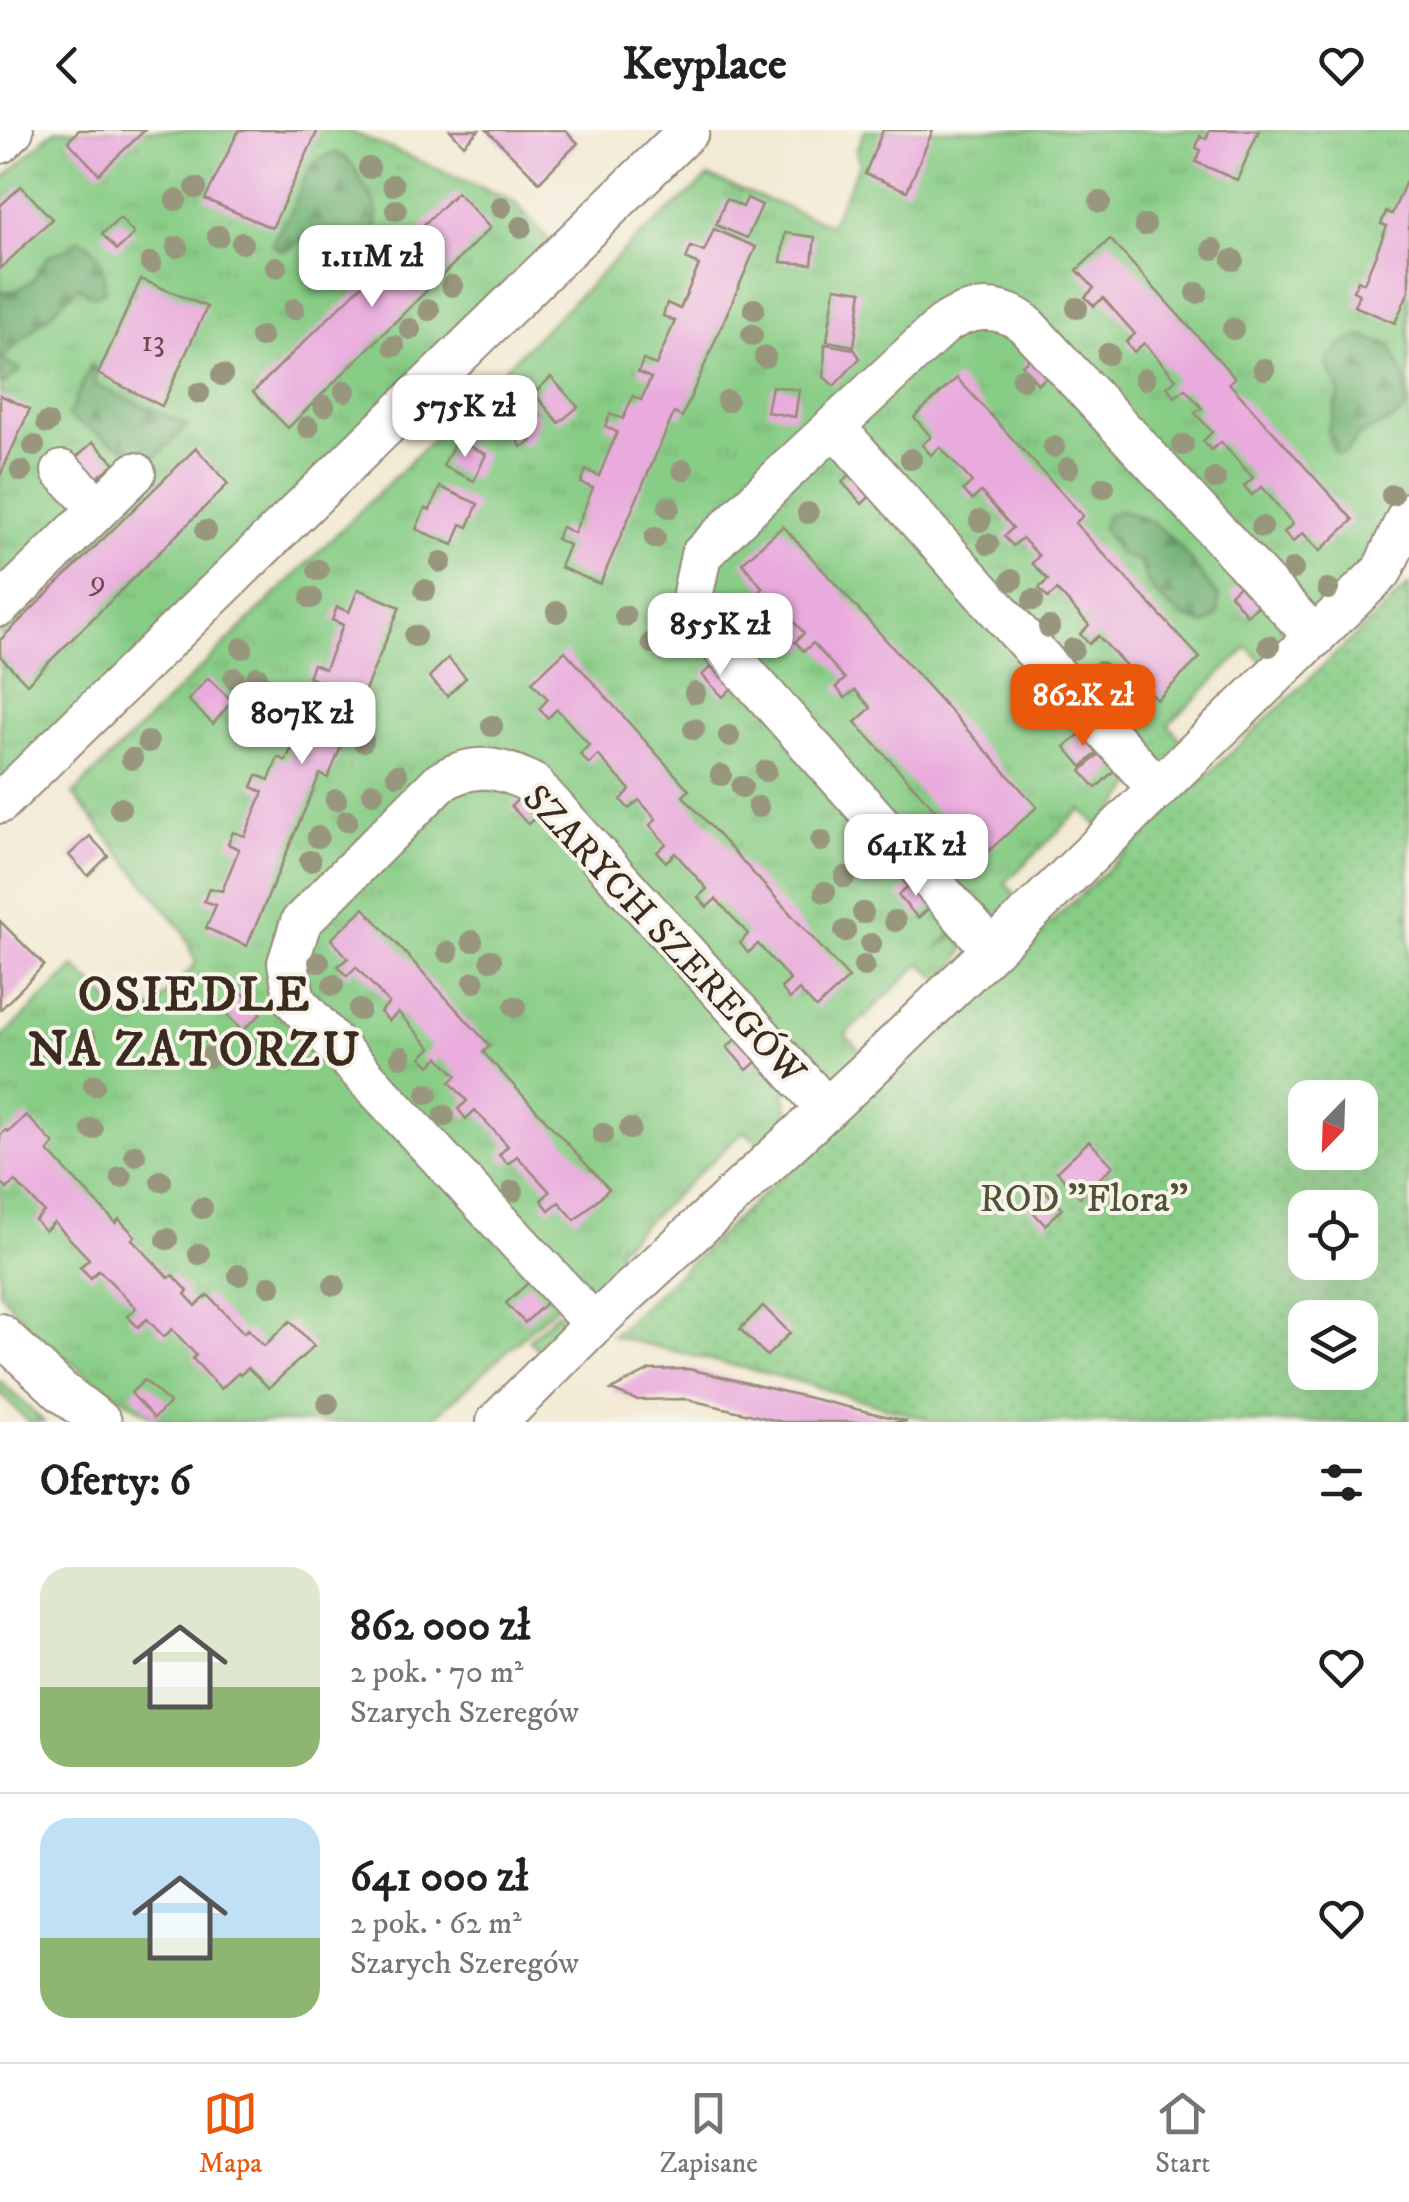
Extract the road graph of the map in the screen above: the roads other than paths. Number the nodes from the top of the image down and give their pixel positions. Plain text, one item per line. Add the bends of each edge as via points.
1 (13, 130) edge
2 (664, 139) edge
3 (0, 142) edge
4 (834, 426) junction
5 (62, 471) dead end
6 (135, 473) dead end
7 (99, 508) junction
8 (1409, 513) edge
9 (0, 606) edge
10 (1315, 637) junction
11 (1158, 788) junction
12 (0, 803) edge
13 (991, 948) junction
14 (827, 1110) junction
15 (594, 1324) junction
16 (0, 1334) edge
17 (101, 1422) edge
18 (497, 1422) edge

1 - 3 street
2 - 12 street
4 - 10 street via 957,315 982,310 1017,318
4 - 11 street
4 - 13 street via 700,556 697,612
5 - 7 street
6 - 7 street
7 - 9 street
8 - 10 street, SZARYCH SZEREGÓW via 1382,570
10 - 11 street, SZARYCH SZEREGÓW
11 - 13 street, SZARYCH SZEREGÓW
13 - 14 street, SZARYCH SZEREGÓW
14 - 15 street, SZARYCH SZEREGÓW
14 - 15 street, SZARYCH SZEREGÓW via 533,784 492,767 439,784 301,922 288,962 291,991
15 - 18 street, SZARYCH SZEREGÓW
16 - 17 street

